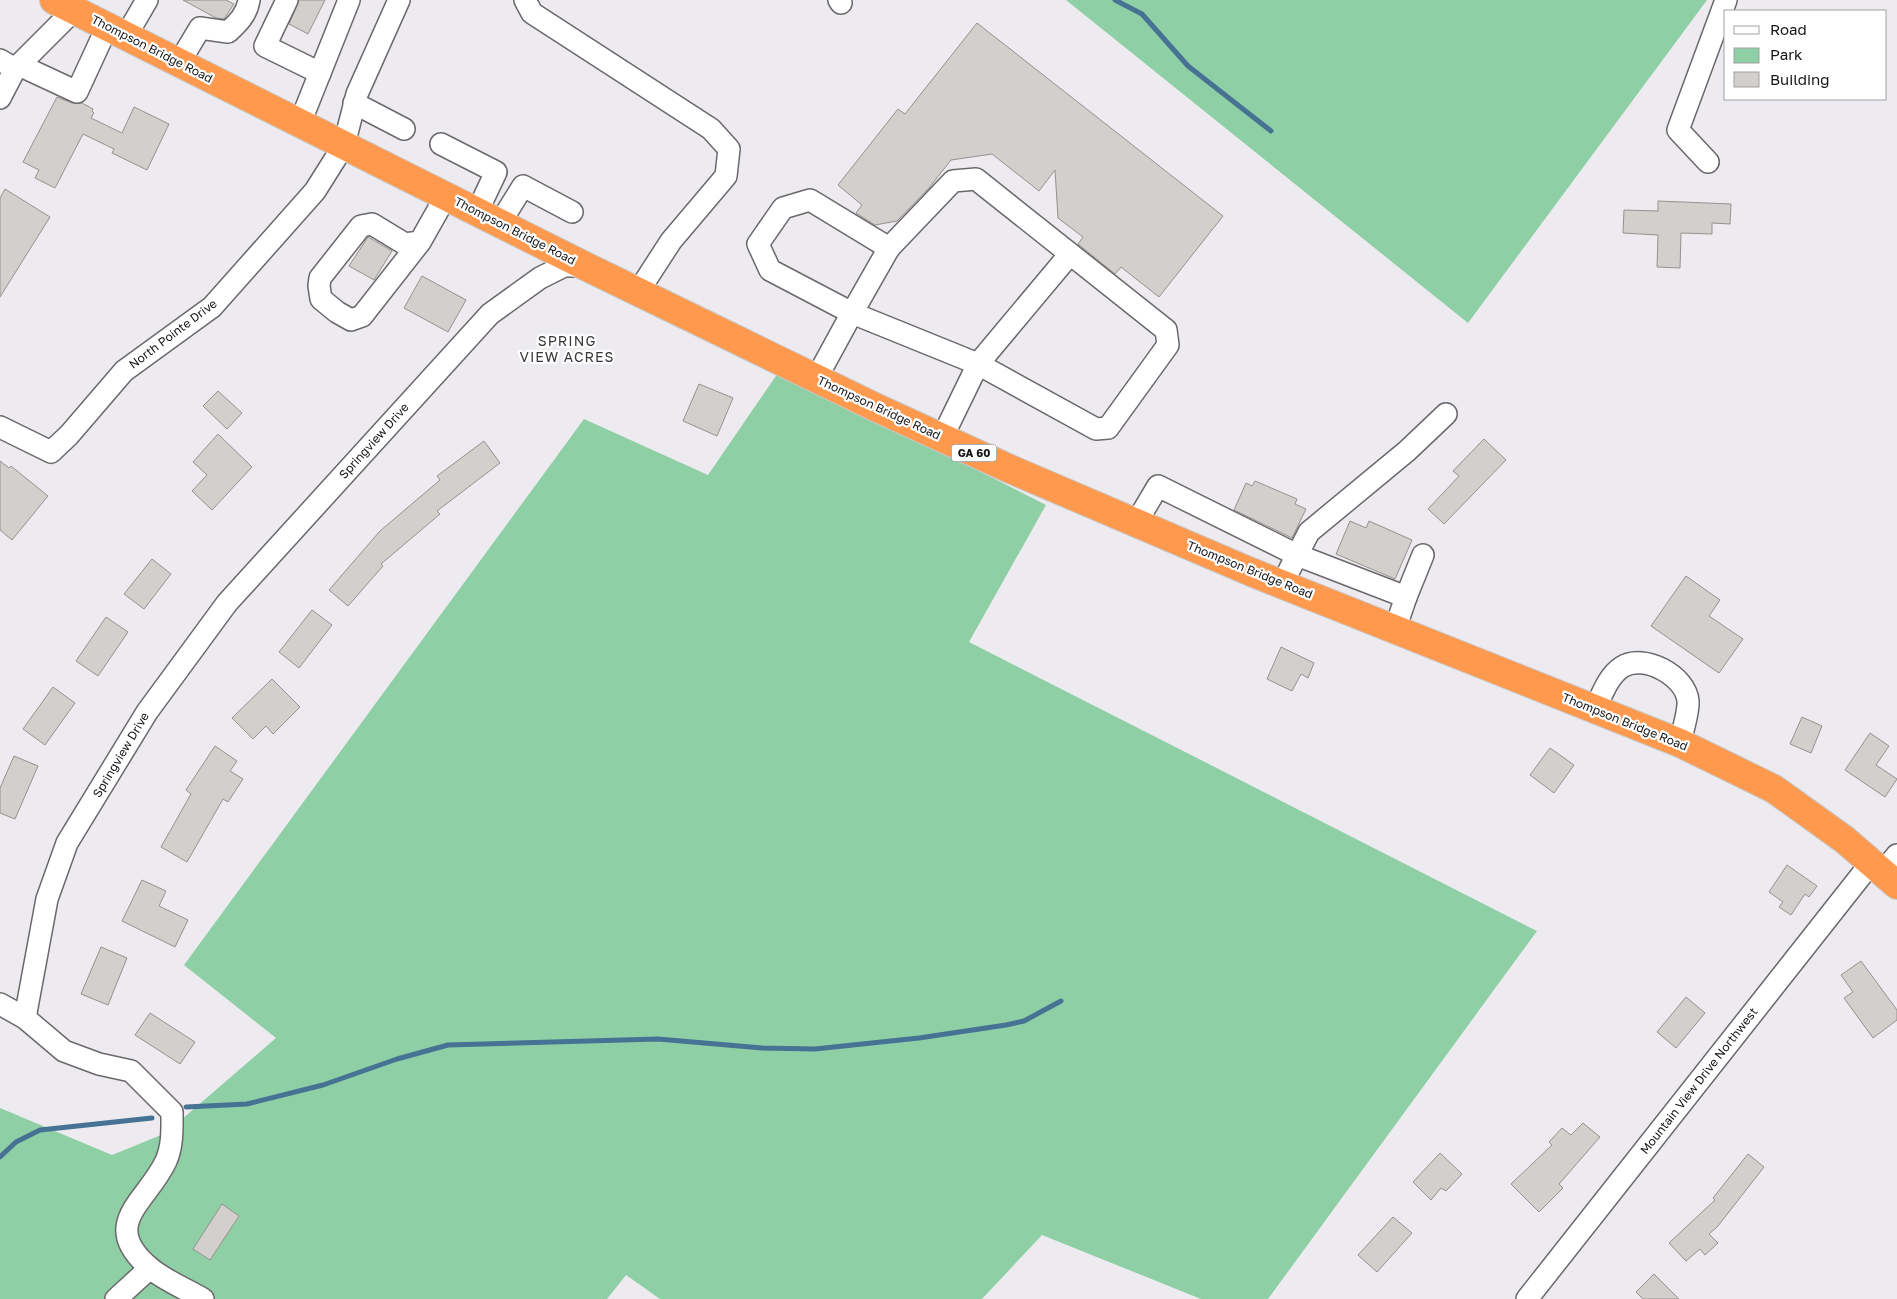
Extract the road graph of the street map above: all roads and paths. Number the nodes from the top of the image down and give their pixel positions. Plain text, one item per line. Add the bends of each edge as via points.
1 (147, 0) edge
2 (248, 0) edge
3 (287, 0) edge
4 (349, 0) edge
5 (399, 0) edge
6 (525, 0) edge
7 (1726, 0) edge
8 (64, 5) edge
9 (116, 31) junction
10 (179, 62) junction
11 (11, 65) edge
12 (320, 73) junction
13 (0, 98) edge
14 (354, 103) junction
15 (300, 123) junction
16 (404, 129) dead end
17 (441, 144) dead end
18 (344, 145) junction
19 (1708, 162) dead end
20 (446, 196) junction
21 (572, 212) dead end
22 (488, 217) junction
23 (420, 242) junction
24 (889, 248) junction
25 (1070, 254) junction
26 (585, 266) junction
27 (638, 292) junction
28 (852, 313) junction
29 (978, 364) junction
30 (816, 379) junction
31 (1446, 414) dead end
32 (0, 427) edge
33 (942, 438) junction
34 (1136, 523) junction
35 (1297, 555) junction
36 (1423, 555) dead end
37 (1282, 584) junction
38 (1406, 597) junction
39 (1395, 629) junction
40 (1594, 709) junction
41 (1680, 743) junction
42 (1887, 869) edge
43 (0, 1004) edge
44 (25, 1018) junction
45 (150, 1268) junction
46 (116, 1299) edge
47 (203, 1299) edge
48 (1527, 1299) edge

1 - 9 street
2 - 10 street via 240,22 228,32 200,28
3 - 12 street via 265,46
4 - 12 street
5 - 14 street
6 - 27 street via 532,13 711,129 729,149 726,176 671,241
7 - 19 street via 1678,130
8 - 9 highway, Thompson Bridge Road / GA 60
8 - 11 street
9 - 10 highway, Thompson Bridge Road / GA 60
9 - 11 street via 76,92
10 - 15 highway, Thompson Bridge Road / GA 60
11 - 13 street
12 - 15 street
14 - 16 street
14 - 18 street
15 - 18 highway, Thompson Bridge Road / GA 60
17 - 22 street via 496,172
18 - 20 highway, Thompson Bridge Road / GA 60
18 - 32 street, North Pointe Drive via 315,191 212,308 124,371 70,435 51,452
20 - 22 highway, Thompson Bridge Road / GA 60
20 - 23 street
21 - 22 street via 523,186
22 - 26 highway, Thompson Bridge Road / GA 60
23 - 23 street via 405,244 372,224 360,226 320,278 320,299 351,320 362,316
24 - 25 street via 953,181 976,179
24 - 28 street
24 - 28 street via 810,200 783,208 758,244 770,270
25 - 29 street
25 - 29 street via 1166,330 1168,346 1108,428 1096,429
26 - 27 highway, Thompson Bridge Road / GA 60
26 - 44 street, Springview Drive via 564,266 540,278 490,314 227,603 147,712 67,843 47,899
27 - 30 highway, Thompson Bridge Road / GA 60
28 - 29 street
28 - 30 street
29 - 33 street
30 - 33 highway, Thompson Bridge Road / GA 60
31 - 35 street via 1407,451 1309,532
33 - 34 highway, Thompson Bridge Road / GA 60
34 - 35 street via 1158,486
34 - 37 highway, Thompson Bridge Road / GA 60
35 - 37 street
35 - 38 street
36 - 38 street
37 - 39 highway, Thompson Bridge Road / GA 60
38 - 39 street
39 - 40 highway, Thompson Bridge Road / GA 60
40 - 41 highway, Thompson Bridge Road / GA 60
40 - 41 street via 1622,667 1635,663 1649,664 1677,678 1686,690 1689,703
41 - 42 highway, Thompson Bridge Road / GA 60 via 1774,789
42 - 48 street, Mountain View Drive Northwest
43 - 44 street
44 - 45 street via 64,1050 99,1064 131,1071 172,1112 172,1135 166,1160 127,1220 128,1244
45 - 46 street
45 - 47 street

